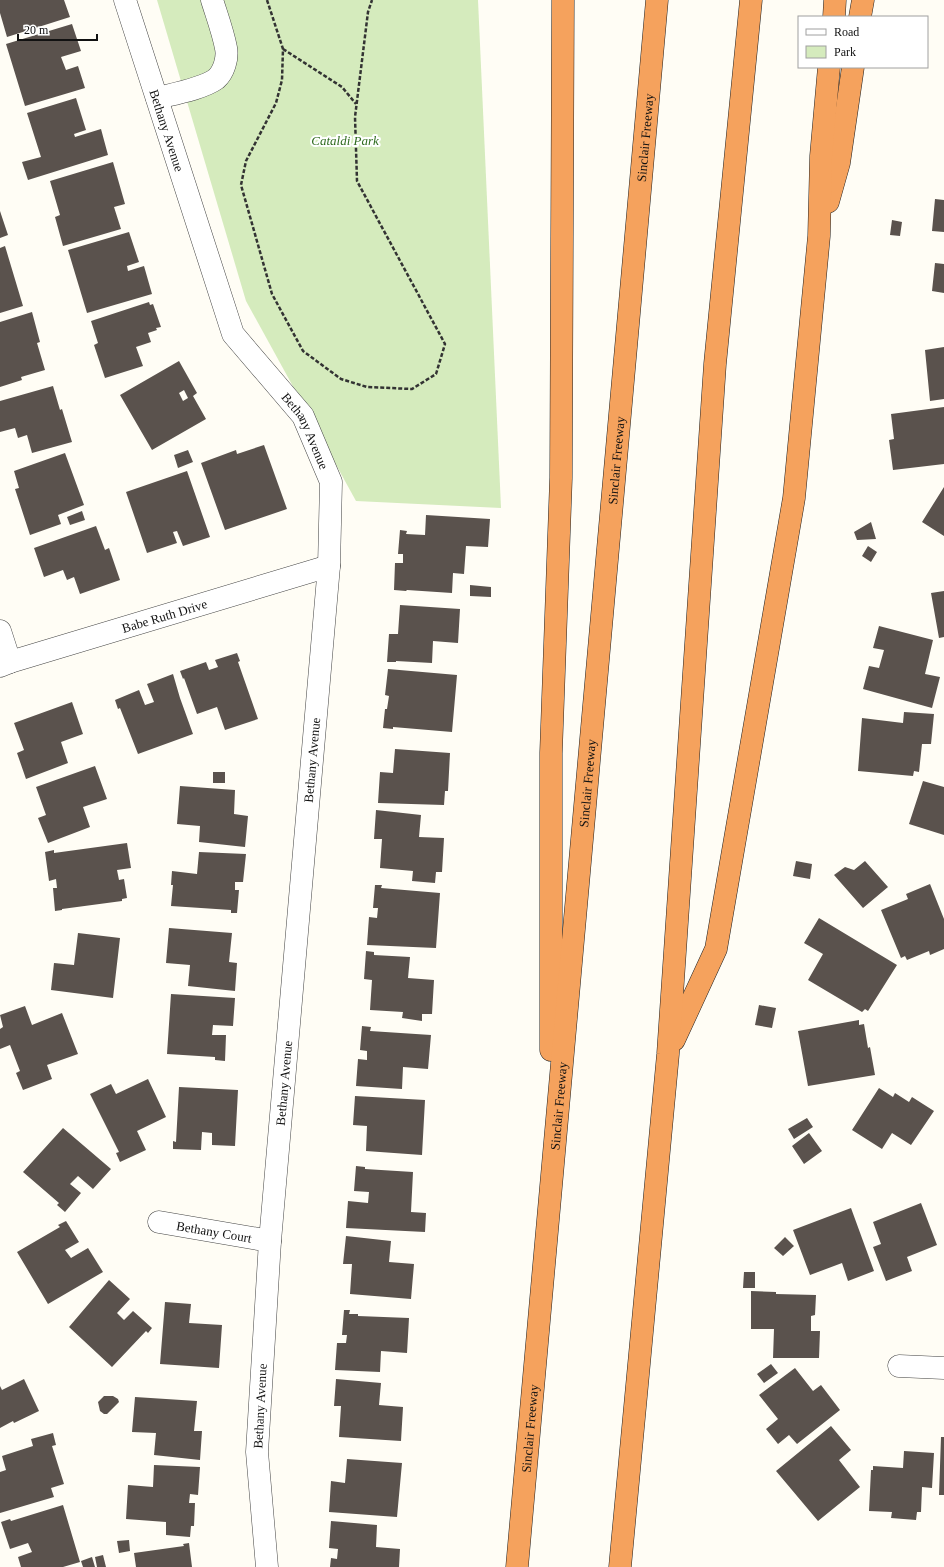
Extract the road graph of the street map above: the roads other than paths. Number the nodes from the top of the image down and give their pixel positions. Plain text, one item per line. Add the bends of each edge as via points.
1 (125, 0) edge
2 (212, 0) edge
3 (563, 0) edge
4 (657, 0) edge
5 (751, 0) edge
6 (835, 0) edge
7 (863, 0) edge
8 (834, 16) edge
9 (860, 16) edge
10 (829, 68) edge
11 (853, 68) edge
12 (156, 98) junction
13 (819, 236) junction
14 (329, 566) junction
15 (0, 631) edge
16 (5, 664) edge
17 (668, 1054) junction
18 (551, 1195) junction
19 (159, 1222) dead end
20 (270, 1241) junction
21 (899, 1366) dead end
22 (944, 1368) edge
23 (267, 1567) edge
24 (518, 1567) edge
25 (620, 1567) edge

1 - 12 street, Bethany Avenue
2 - 12 street via 226,48 223,69 216,79 202,86
3 - 18 highway via 561,478 551,753
4 - 18 highway, Sinclair Freeway
5 - 17 highway via 715,364
6 - 8 highway
7 - 9 highway
10 - 13 highway via 821,156
11 - 13 highway via 839,163
12 - 14 street, Bethany Avenue via 233,334 303,416 330,482
13 - 17 highway via 794,498 716,949
14 - 16 street, Babe Ruth Drive
14 - 20 street, Bethany Avenue
15 - 16 street
17 - 25 highway
18 - 24 highway, Sinclair Freeway
19 - 20 street, Bethany Court
20 - 23 street, Bethany Avenue via 258,1452
21 - 22 street

